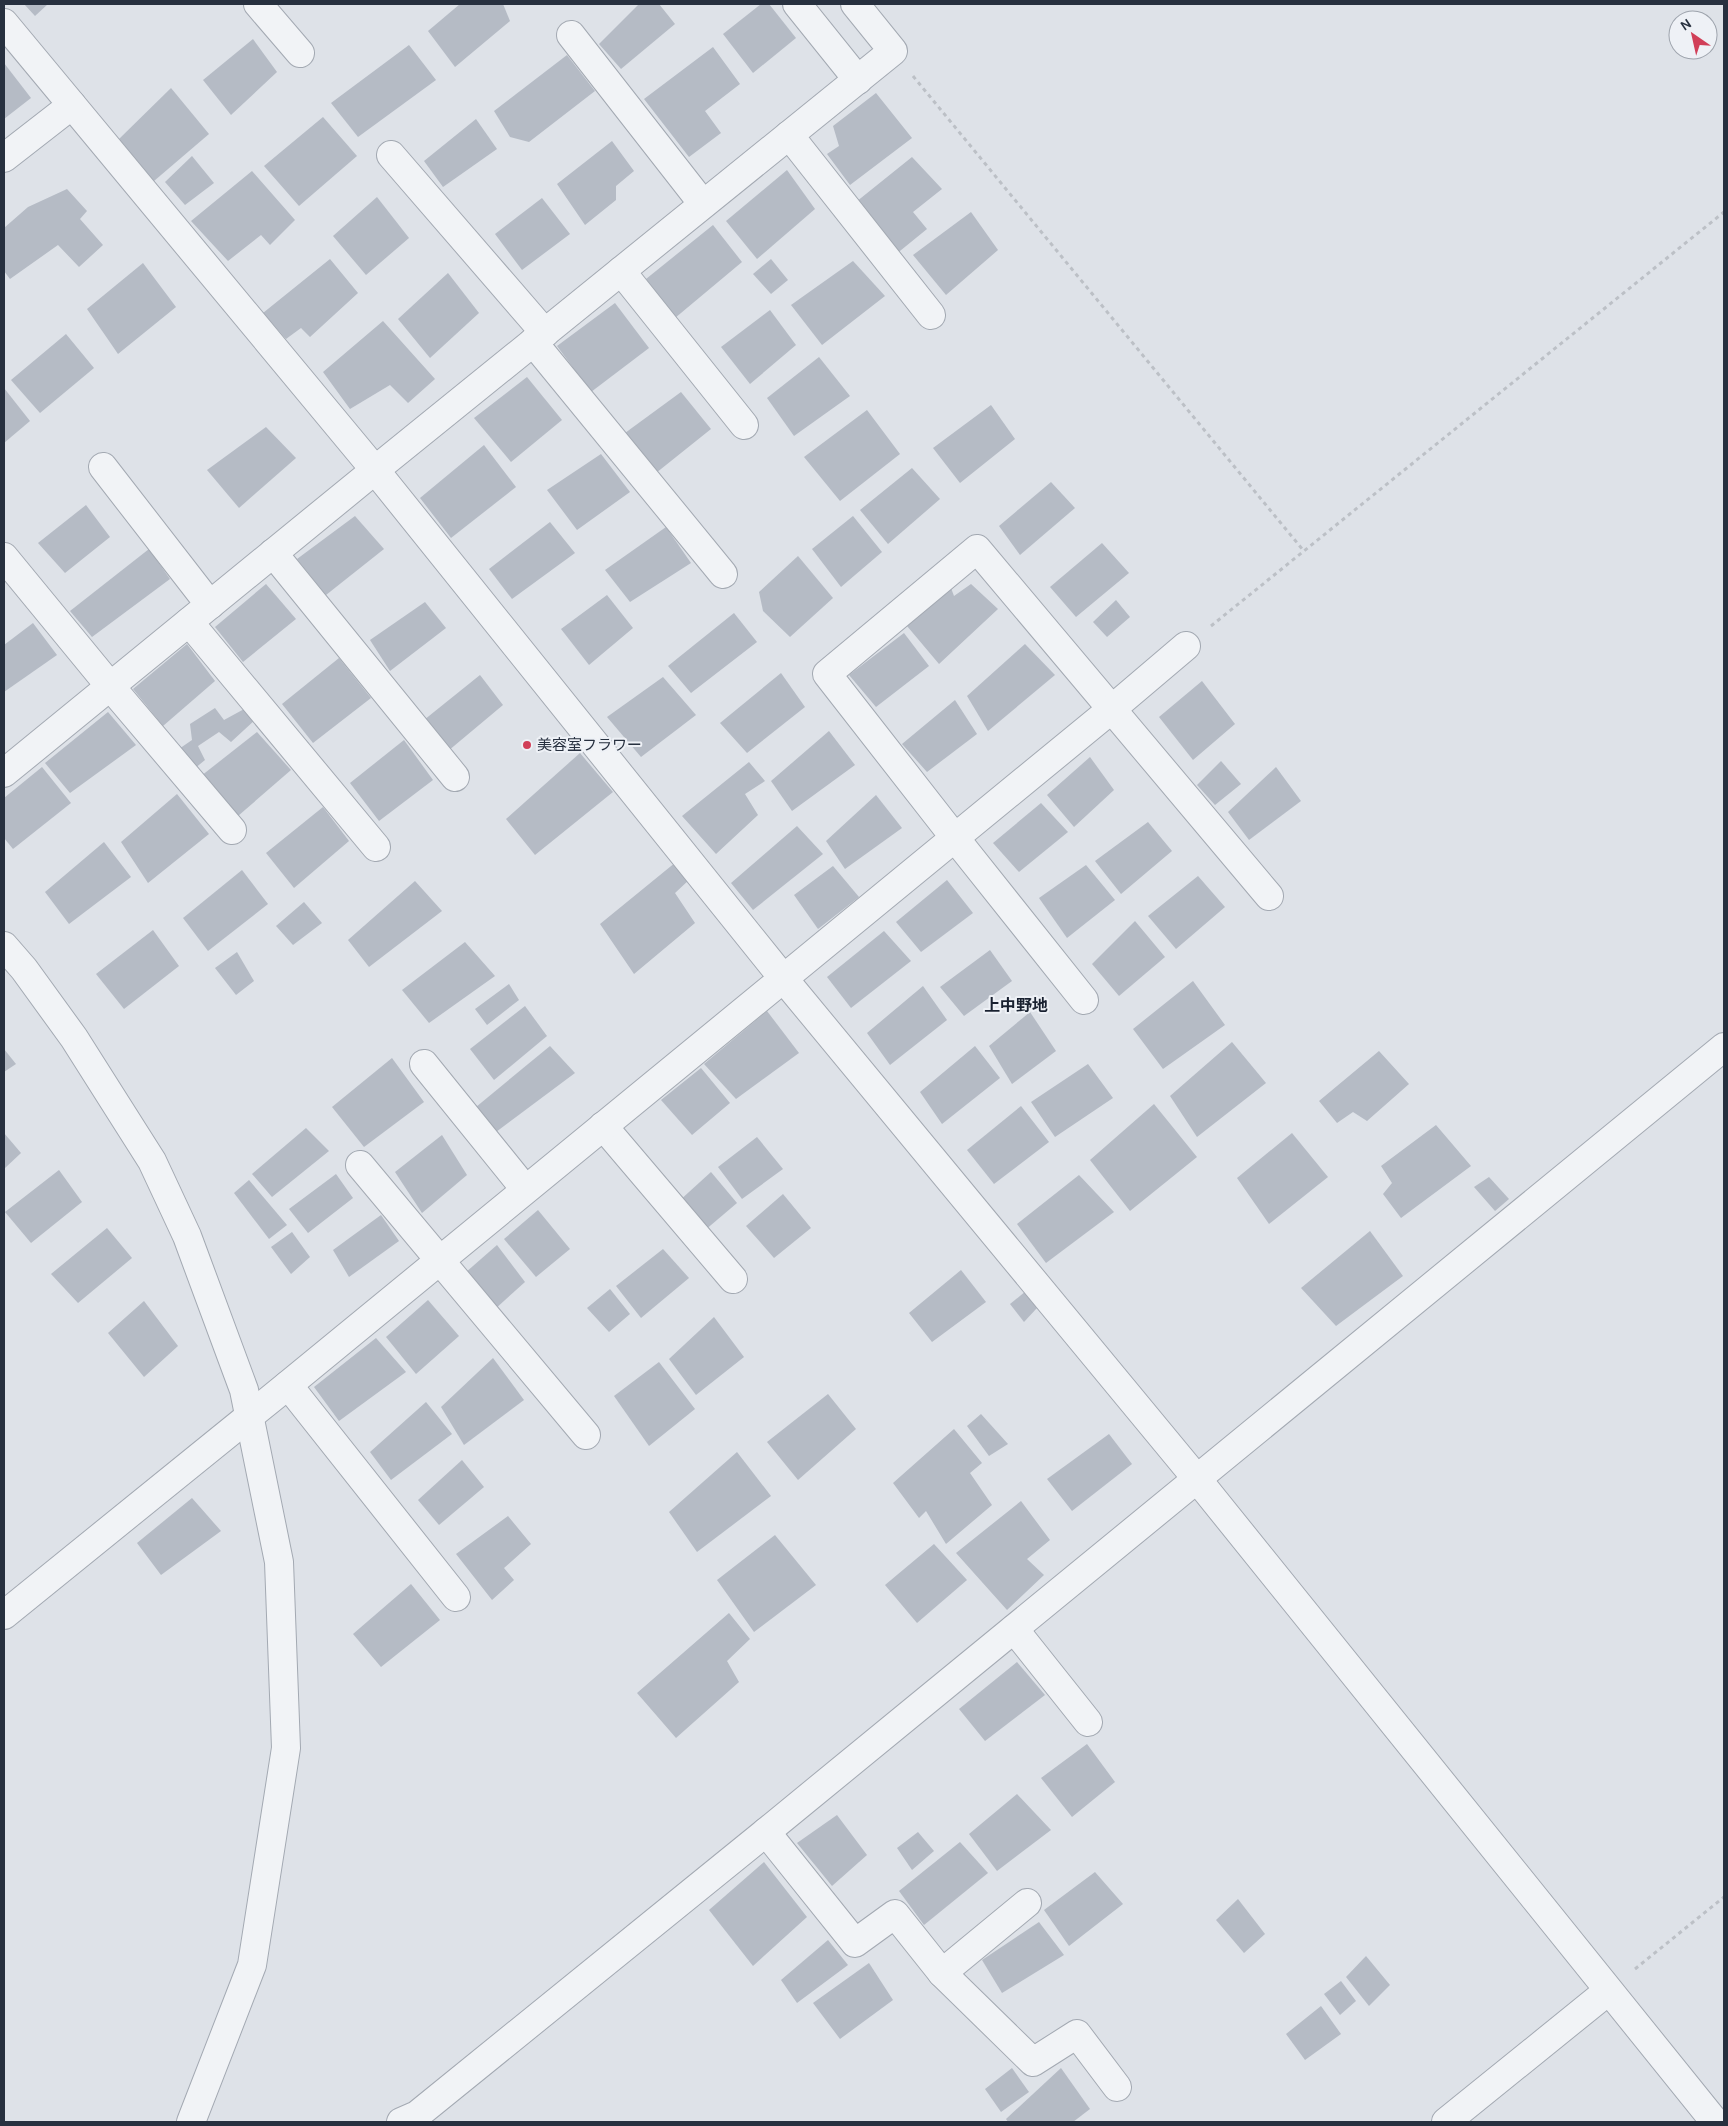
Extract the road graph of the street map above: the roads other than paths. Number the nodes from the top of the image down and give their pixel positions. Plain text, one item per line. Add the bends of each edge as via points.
1 (258, 4) edge
2 (797, 4) edge
3 (855, 4) edge
4 (4, 23) edge
5 (572, 35) dead end
6 (300, 53) dead end
7 (858, 80) junction
8 (72, 105) junction
9 (789, 135) junction
10 (391, 155) dead end
11 (4, 158) edge
12 (703, 204) junction
13 (621, 271) junction
14 (931, 315) dead end
15 (539, 338) junction
16 (744, 425) dead end
17 (103, 467) dead end
18 (375, 470) junction
19 (273, 553) junction
20 (4, 557) edge
21 (723, 574) dead end
22 (210, 605) junction
23 (189, 622) junction
24 (1186, 646) road end
25 (110, 686) junction
26 (1113, 708) junction
27 (4, 773) edge
28 (455, 777) dead end
29 (232, 830) dead end
30 (954, 838) junction
31 (376, 847) dead end
32 (1269, 896) dead end
33 (4, 946) edge
34 (783, 978) junction
35 (1084, 1000) dead end
36 (1724, 1047) edge
37 (424, 1064) dead end
38 (603, 1126) junction
39 (360, 1165) dead end
40 (526, 1189) junction
41 (439, 1260) junction
42 (733, 1279) dead end
43 (288, 1385) junction
44 (250, 1416) junction
45 (586, 1435) dead end
46 (1197, 1479) junction
47 (456, 1597) dead end
48 (4, 1615) edge
49 (1014, 1629) junction
50 (1088, 1722) dead end
51 (766, 1832) junction
52 (1027, 1903) dead end
53 (942, 1973) junction
54 (1608, 1991) junction
55 (1117, 2087) dead end
56 (197, 2121) edge
57 (401, 2122) edge
58 (1446, 2122) edge
59 (1714, 2122) edge

1 - 6 street
2 - 7 street
3 - 7 street via 893,51
4 - 8 street
5 - 12 street
7 - 9 street
8 - 11 street
8 - 18 street
9 - 12 street
9 - 14 street
10 - 15 street
12 - 13 street
13 - 15 street
13 - 16 street
15 - 18 street
15 - 21 street
17 - 22 street
18 - 19 street
18 - 34 street
19 - 22 street
19 - 28 street
20 - 25 street
22 - 23 street
23 - 25 street
23 - 31 street
24 - 26 street
25 - 27 street
25 - 29 street
26 - 30 street
26 - 30 street via 977,548 827,674
26 - 32 street
30 - 34 street
30 - 35 street
33 - 44 street via 74,1038 152,1161 187,1236 244,1390
34 - 38 street
34 - 46 street
36 - 46 street
37 - 40 street
38 - 40 street
38 - 42 street
39 - 41 street
40 - 41 street
41 - 43 street
41 - 45 street
43 - 44 street
43 - 47 street
44 - 48 street
44 - 56 street via 279,1562 286,1748 252,1964
46 - 49 street
46 - 54 street
49 - 50 street
49 - 51 street
51 - 53 street via 856,1943 895,1914
51 - 57 street via 424,2108
52 - 53 street
53 - 55 street via 1032,2062 1077,2034
54 - 58 street
54 - 59 street

